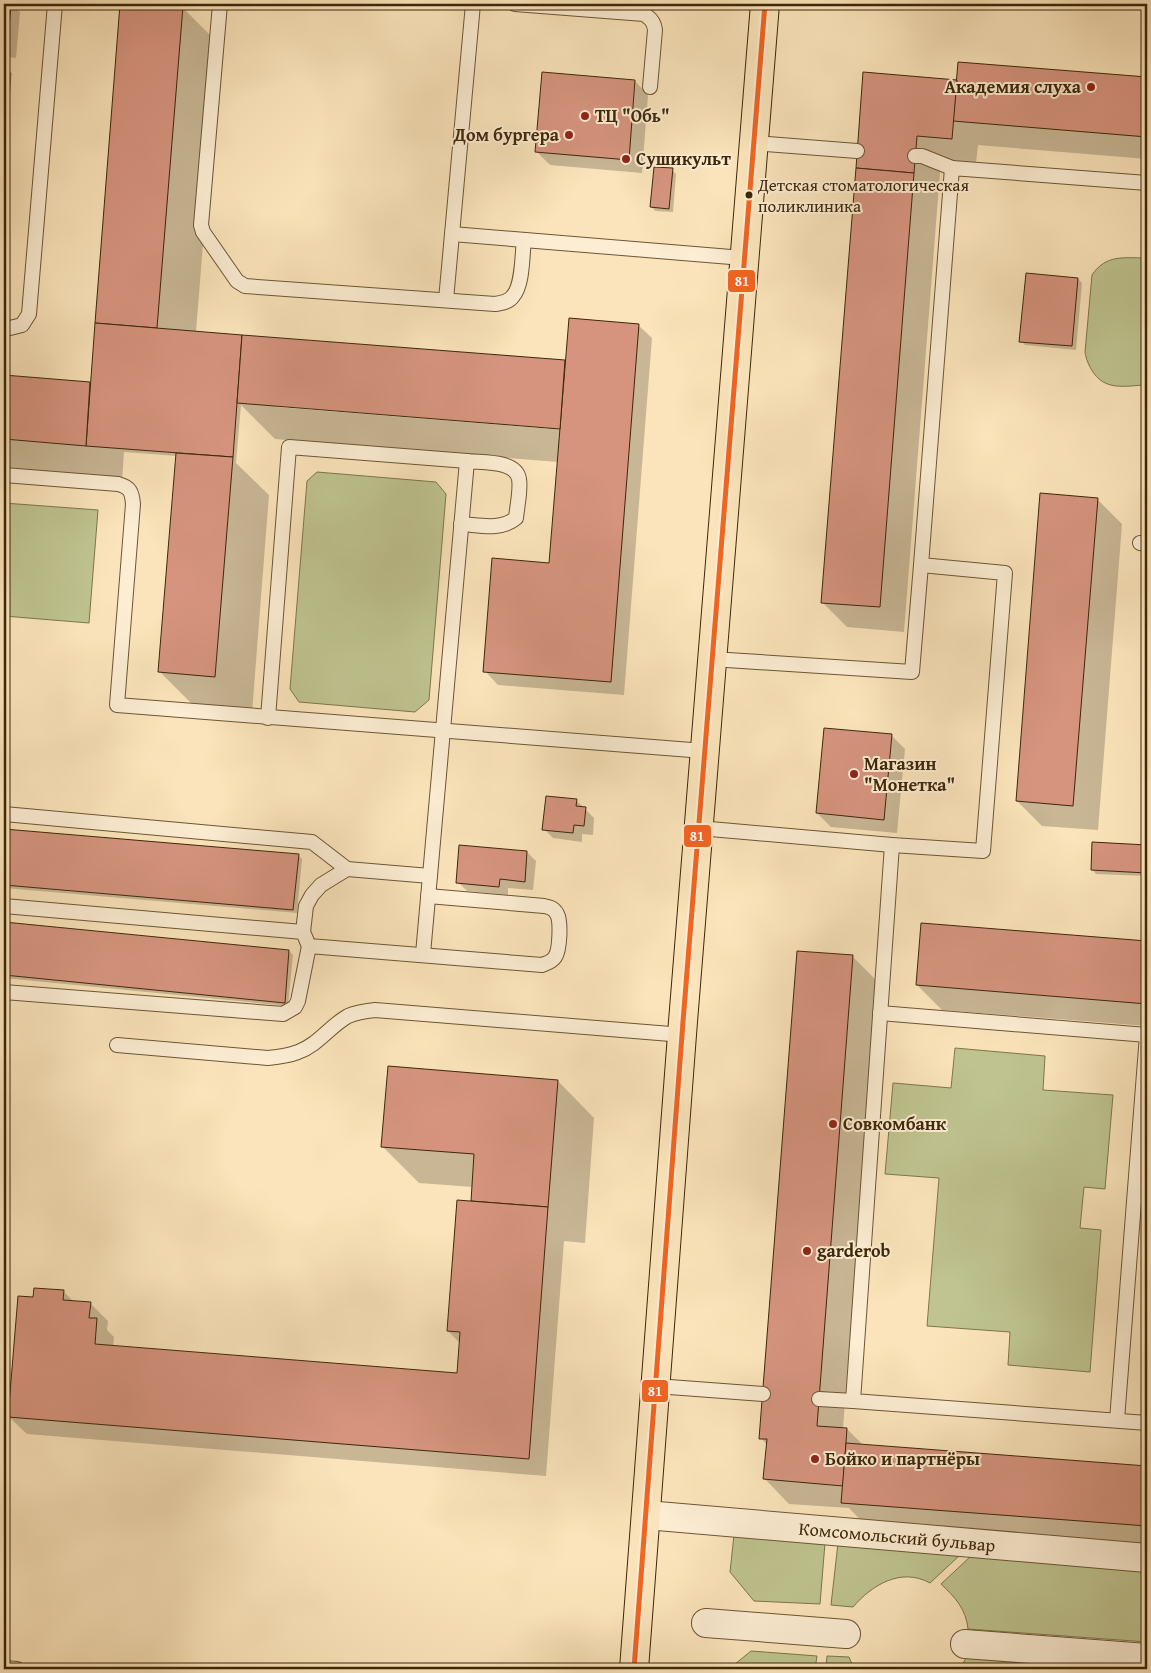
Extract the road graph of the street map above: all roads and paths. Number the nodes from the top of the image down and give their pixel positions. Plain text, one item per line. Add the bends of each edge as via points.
1 (55, 4) edge
2 (220, 4) edge
3 (473, 4) edge
4 (515, 4) edge
5 (766, 4) edge
6 (650, 87) dead end
7 (754, 143) junction
8 (857, 151) dead end
9 (916, 156) dead end
10 (952, 168) junction
11 (1147, 183) edge
12 (452, 234) junction
13 (524, 240) junction
14 (744, 258) junction
15 (446, 300) junction
16 (4, 328) edge
17 (467, 461) junction
18 (4, 475) edge
19 (461, 524) junction
20 (920, 565) junction
21 (712, 659) junction
22 (268, 718) junction
23 (443, 731) junction
24 (704, 752) junction
25 (4, 814) edge
26 (699, 828) junction
27 (892, 845) junction
28 (347, 869) junction
29 (430, 876) junction
30 (428, 896) junction
31 (4, 906) edge
32 (304, 932) junction
33 (309, 946) junction
34 (423, 954) junction
35 (4, 992) edge
36 (880, 1013) junction
37 (683, 1035) junction
38 (1147, 1035) edge
39 (118, 1045) dead end
40 (656, 1386) junction
41 (763, 1394) dead end
42 (819, 1399) dead end
43 (853, 1401) junction
44 (1117, 1420) junction
45 (1147, 1423) edge
46 (646, 1515) junction
47 (1147, 1558) edge
48 (706, 1623) dead end
49 (846, 1634) dead end
50 (965, 1644) dead end
51 (1147, 1658) edge
52 (4, 1668) edge
53 (18, 1669) edge
54 (634, 1669) edge

1 - 16 lane via 29,314 22,324
2 - 15 lane via 201,225 237,281 245,286
3 - 12 lane
4 - 6 lane via 644,14 651,19 655,30
5 - 7 main road
7 - 8 lane
7 - 14 main road
9 - 10 lane
10 - 11 lane
10 - 20 lane
12 - 13 lane
12 - 15 lane
13 - 14 lane
13 - 15 lane via 514,296 495,304
14 - 21 main road
17 - 19 lane
17 - 19 lane via 508,466 515,470 519,479 516,518 509,524 497,526
17 - 22 lane via 289,447
18 - 22 lane via 118,484 132,493 117,705
19 - 23 lane
20 - 21 lane via 912,672
20 - 27 lane via 1005,573 983,851
21 - 24 main road
22 - 23 lane
23 - 24 lane
23 - 29 lane
24 - 26 main road
25 - 28 lane via 312,842
26 - 27 lane
26 - 37 main road
27 - 36 lane
28 - 29 lane
28 - 32 lane via 321,885 312,895 306,906
29 - 30 lane
30 - 34 lane
30 - 34 lane via 552,908 558,914 560,924 558,951 555,958 542,964
31 - 32 lane
32 - 33 lane
33 - 34 lane
33 - 35 lane via 298,1001 284,1014
36 - 38 lane
36 - 43 lane
37 - 39 lane via 375,1010 350,1016 313,1044 285,1056 268,1058
37 - 40 main road
38 - 44 lane
40 - 41 lane
40 - 46 main road
42 - 43 lane
43 - 44 lane
44 - 45 lane
46 - 47 street, Комсомольский бульвар
46 - 54 main road
48 - 49 street
50 - 51 street
52 - 53 lane

